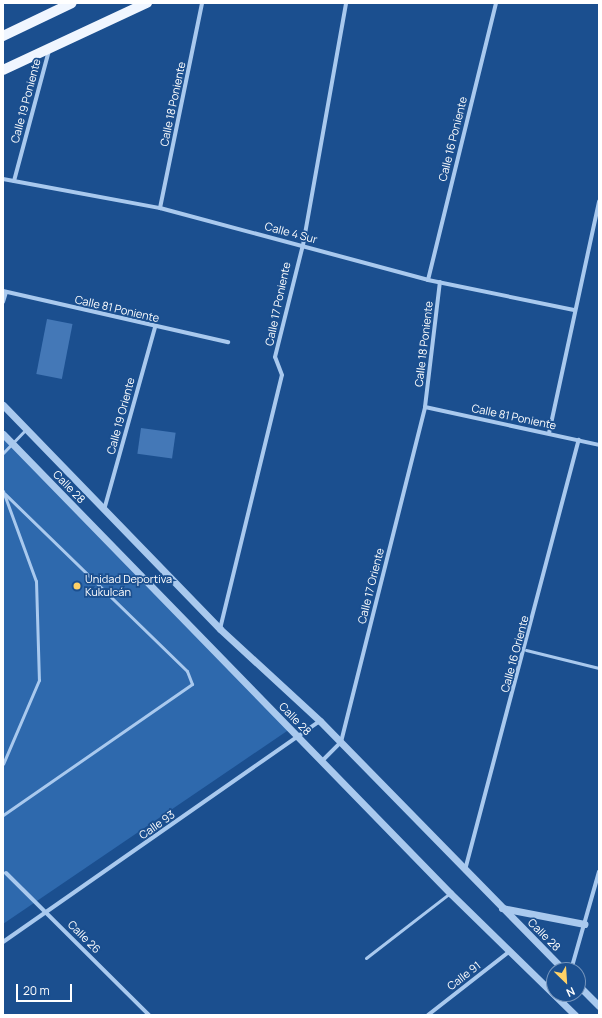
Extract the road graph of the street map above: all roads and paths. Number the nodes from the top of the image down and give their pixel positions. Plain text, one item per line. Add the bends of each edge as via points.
1 (72, 3) edge
2 (147, 3) edge
3 (202, 3) edge
4 (346, 3) edge
5 (496, 3) edge
6 (3, 36) edge
7 (50, 48) junction
8 (3, 70) edge
9 (3, 179) edge
10 (14, 182) junction
11 (599, 201) edge
12 (160, 208) junction
13 (303, 245) junction
14 (428, 280) junction
15 (440, 282) junction
16 (5, 292) edge
17 (3, 302) edge
18 (574, 310) junction
19 (155, 327) junction
20 (228, 342) dead end
21 (3, 405) edge
22 (425, 407) junction
23 (26, 429) junction
24 (549, 433) junction
25 (3, 434) edge
26 (579, 440) junction
27 (12, 444) junction
28 (599, 445) edge
29 (3, 453) edge
30 (4, 493) edge
31 (104, 510) junction
32 (220, 628) junction
33 (526, 650) junction
34 (599, 668) edge
35 (320, 721) junction
36 (298, 738) junction
37 (341, 742) junction
38 (322, 761) junction
39 (3, 764) edge
40 (3, 815) edge
41 (464, 872) junction
42 (599, 872) edge
43 (6, 873) dead end
44 (450, 893) junction
45 (502, 908) junction
46 (47, 913) junction
47 (584, 924) junction
48 (3, 942) edge
49 (510, 951) junction
50 (366, 958) dead end
51 (556, 962) edge
52 (573, 962) edge
53 (586, 993) edge
54 (599, 1006) edge
55 (149, 1015) edge
56 (428, 1015) edge
57 (575, 1015) edge

1 - 6 main road
2 - 7 main road
3 - 12 street, Calle 18 Poniente
4 - 13 street, Calle 17 Poniente
5 - 14 street, Calle 16 Poniente
7 - 8 main road
7 - 10 street, Calle 19 Poniente
9 - 10 street, Calle 4 Sur
10 - 12 street, Calle 4 Sur
11 - 18 street
12 - 13 street, Calle 4 Sur
13 - 14 street, Calle 4 Sur
13 - 32 street, Calle 17 Poniente via 275,357 282,375
14 - 15 street, Calle 4 Sur
15 - 18 street, Calle 4 Sur
15 - 22 street, Calle 18 Poniente
16 - 17 street
16 - 19 street, Calle 81 Poniente
18 - 24 street
19 - 20 street, Calle 81 Poniente
19 - 31 street, Calle 19 Oriente
21 - 23 street, Calle 28
22 - 24 street, Calle 81 Poniente
22 - 37 street, Calle 17 Oriente
23 - 27 lane
23 - 31 street, Calle 28
24 - 26 street, Calle 81 Poniente
25 - 27 street, Calle 28
26 - 28 street, Calle 81 Poniente
26 - 33 street, Calle 16 Oriente
27 - 29 lane
27 - 36 street, Calle 28
30 - 39 lane via 36,581 39,680
30 - 40 lane via 187,671 192,684
31 - 32 street, Calle 28
32 - 35 street, Calle 28
33 - 34 lane
33 - 41 street, Calle 16 Oriente
35 - 36 street, Calle 93
35 - 37 street, Calle 28
36 - 38 street, Calle 28
36 - 46 street, Calle 93
37 - 38 street
37 - 41 street, Calle 28
38 - 44 street, Calle 28
41 - 45 street, Calle 28
42 - 47 street
43 - 46 street, Calle 26
44 - 49 street, Calle 28
44 - 50 lane
45 - 47 street
45 - 51 street, Calle 28
46 - 48 street, Calle 93
46 - 55 street, Calle 26
47 - 52 street
49 - 56 street, Calle 91
49 - 57 street, Calle 28
53 - 54 street

